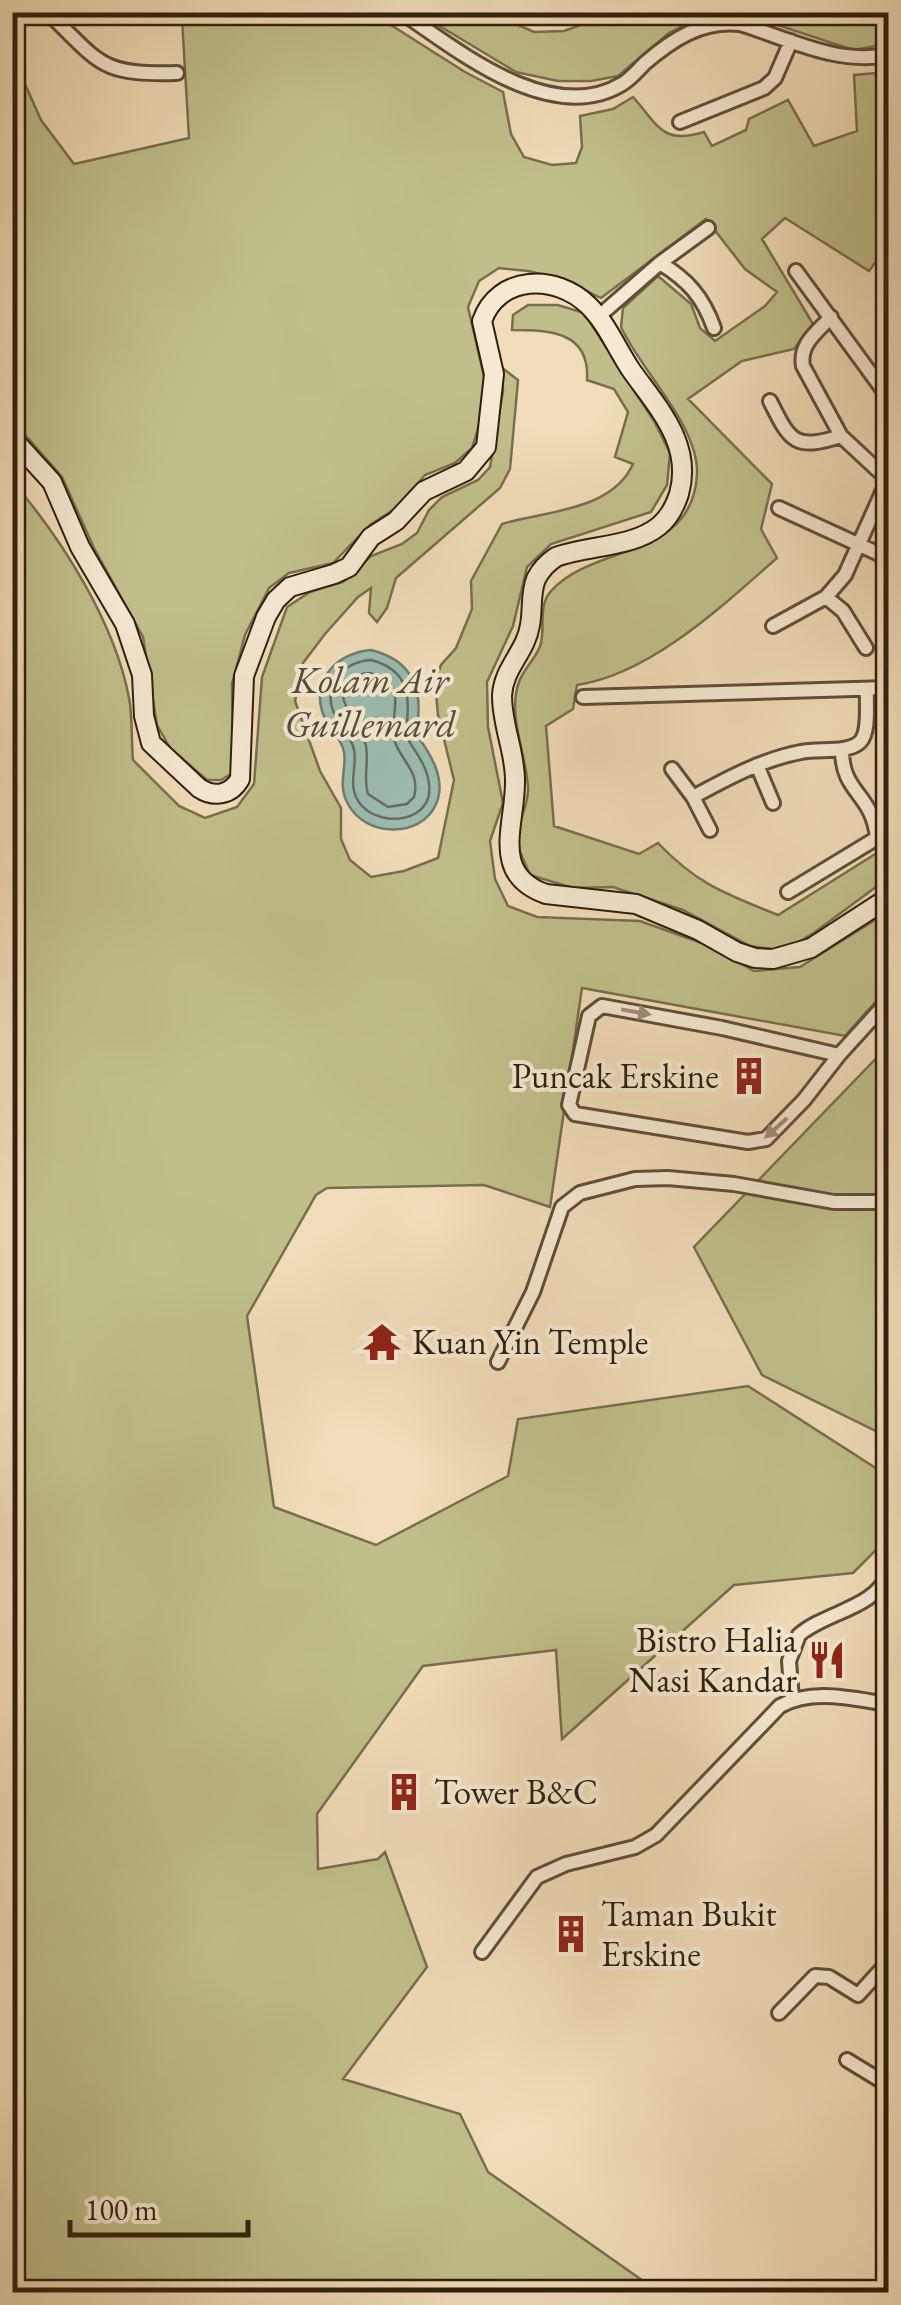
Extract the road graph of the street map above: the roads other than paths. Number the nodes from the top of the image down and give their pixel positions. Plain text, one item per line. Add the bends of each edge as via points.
1 (47, 12) edge
2 (401, 12) edge
3 (791, 41) junction
4 (888, 55) edge
5 (177, 73) dead end
6 (680, 122) dead end
7 (708, 228) dead end
8 (660, 263) junction
9 (796, 271) dead end
10 (598, 316) junction
11 (830, 317) junction
12 (714, 328) dead end
13 (888, 397) edge
14 (770, 401) dead end
15 (840, 436) junction
16 (12, 438) edge
17 (780, 508) dead end
18 (860, 545) junction
19 (888, 558) edge
20 (826, 597) junction
21 (773, 626) dead end
22 (866, 648) dead end
23 (888, 688) edge
24 (867, 689) junction
25 (584, 697) dead end
26 (842, 750) junction
27 (758, 766) junction
28 (672, 769) dead end
29 (693, 797) junction
30 (774, 803) dead end
31 (710, 830) dead end
32 (882, 836) edge
33 (788, 892) dead end
34 (888, 898) edge
35 (888, 1001) edge
36 (839, 1055) junction
37 (888, 1202) edge
38 (498, 1362) dead end
39 (888, 1573) edge
40 (792, 1699) junction
41 (888, 1704) edge
42 (482, 1952) dead end
43 (887, 1969) edge
44 (779, 2013) dead end
45 (847, 2060) dead end
46 (888, 2085) edge

1 - 5 street via 112,70
2 - 3 street via 505,78 575,96 622,84 702,26 740,24
3 - 4 street via 844,57
3 - 6 street via 764,88
7 - 8 street
8 - 10 street
8 - 12 street via 705,302
9 - 11 street
10 - 16 main road via 572,294 537,282 493,297 482,320 494,374 486,447 466,472 424,491 371,537 349,567 290,586 276,600 244,676 240,778 226,793 206,793 150,743 142,675 125,624 52,482
10 - 34 main road via 675,436 681,484 656,528 556,557 538,575 526,641 502,694 516,778 508,843 517,872 534,890 636,904 755,958 811,948
11 - 13 street
11 - 15 street via 801,355
14 - 15 street via 798,443
15 - 18 street via 883,475 886,486
17 - 18 street
18 - 19 street
18 - 20 street
20 - 21 street
20 - 22 street
23 - 24 street
24 - 25 street
24 - 26 street via 864,736
26 - 27 street via 803,751
26 - 32 street via 844,778 868,804
27 - 29 street
27 - 30 street
28 - 29 street
29 - 31 street
32 - 33 street
35 - 36 street
36 -> 36 street via 766,1138 748,1142 575,1114 569,1104 590,1016 602,1006
37 - 38 street via 834,1202 668,1178 580,1192 562,1207 533,1292
39 - 40 street via 874,1595 799,1635 789,1661
40 - 41 street
40 - 42 street via 656,1835 537,1878
43 - 44 street via 858,1995 816,1976
45 - 46 street

